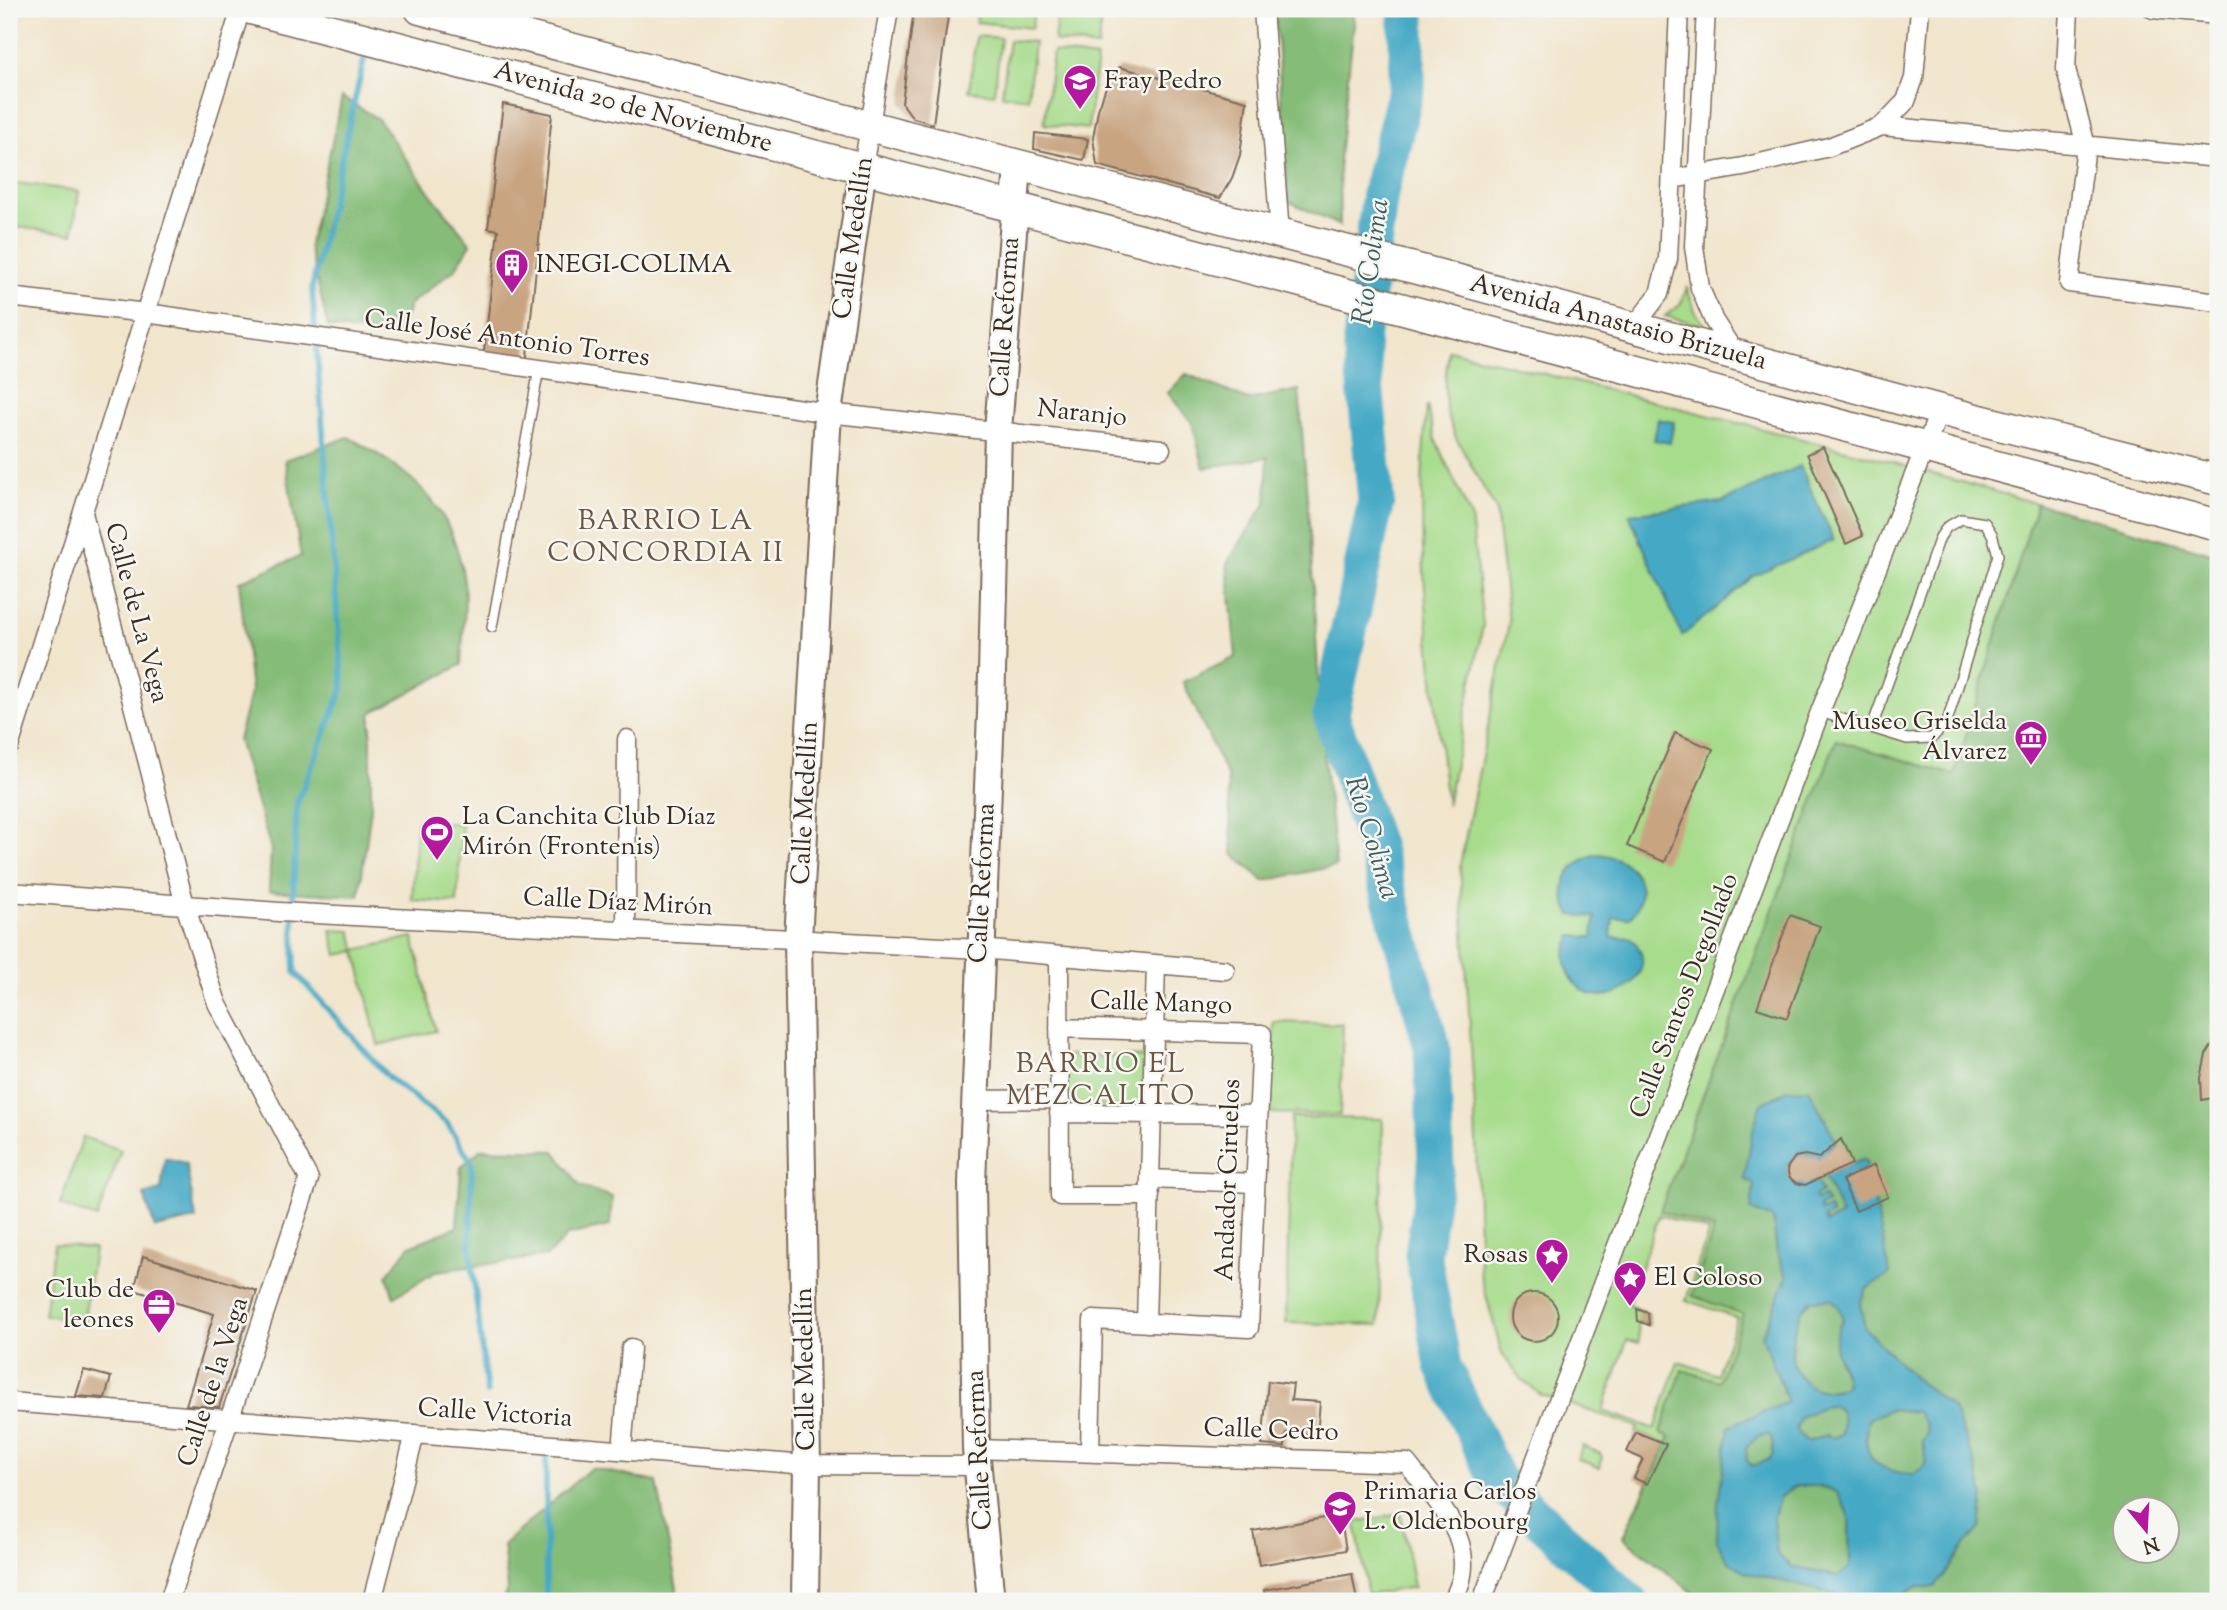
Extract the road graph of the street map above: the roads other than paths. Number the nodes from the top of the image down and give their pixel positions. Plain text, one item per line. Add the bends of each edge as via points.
1 (241, 9) edge
2 (251, 9) edge
3 (421, 9) edge
4 (889, 9) edge
5 (1263, 9) edge
6 (1679, 9) edge
7 (1706, 9) edge
8 (1920, 9) edge
9 (2069, 9) edge
10 (2153, 9) edge
11 (2218, 15) edge
12 (1882, 126) junction
13 (871, 127) junction
14 (2086, 146) junction
15 (2218, 159) edge
16 (1018, 166) junction
17 (863, 168) junction
18 (1699, 174) junction
19 (1672, 179) junction
20 (1015, 208) junction
21 (1289, 237) junction
22 (9, 296) edge
23 (2218, 302) edge
24 (146, 313) junction
25 (1634, 327) junction
26 (1736, 355) junction
27 (539, 369) junction
28 (1940, 411) junction
29 (828, 413) junction
30 (998, 431) junction
31 (1924, 447) junction
32 (1161, 449) dead end
33 (2218, 480) edge
34 (83, 513) junction
35 (2218, 524) edge
36 (492, 627) dead end
37 (1820, 712) junction
38 (1872, 727) junction
39 (627, 739) dead end
40 (9, 747) edge
41 (9, 892) edge
42 (185, 905) junction
43 (626, 930) junction
44 (798, 939) junction
45 (980, 949) junction
46 (1059, 956) junction
47 (1156, 964) junction
48 (1225, 970) dead end
49 (1059, 1028) junction
50 (1155, 1030) junction
51 (1262, 1034) joint
52 (975, 1100) junction
53 (1059, 1106) junction
54 (1152, 1114) junction
55 (1258, 1115) junction
56 (309, 1179) joint
57 (1255, 1183) junction
58 (1150, 1187) junction
59 (1146, 1323) junction
60 (631, 1348) dead end
61 (9, 1402) edge
62 (231, 1419) junction
63 (415, 1434) junction
64 (622, 1450) junction
65 (1090, 1452) junction
66 (977, 1457) junction
67 (807, 1465) junction
68 (169, 1601) edge
69 (372, 1601) edge
70 (805, 1601) edge
71 (991, 1601) edge
72 (1453, 1601) edge
73 (1482, 1601) edge

1 - 24 street, Calle de La Vega
2 - 17 main road, Avenida 20 de Noviembre
3 - 13 main road, Avenida 20 de Noviembre
4 - 13 street, Calle Medellín
5 - 21 street
6 - 19 street
7 - 18 street
8 - 12 street via 1914,78 1906,101
9 - 14 street via 2066,69
10 - 11 street
12 - 14 street
12 - 18 street via 1829,147
13 - 16 main road, Avenida 20 de Noviembre
13 - 17 street, Calle Medellín
14 - 15 street
14 - 23 street via 2069,283
16 - 20 street, Calle Reforma
16 - 21 main road, Avenida Anastasio Brizuela
17 - 20 main road, Avenida 20 de Noviembre
17 - 29 street, Calle Medellín
18 - 19 street
18 - 26 street via 1694,246 1700,288
19 - 25 street via 1666,272 1659,294
20 - 30 street, Calle Reforma
20 - 31 main road, Avenida Anastasio Brizuela
21 - 25 main road, Avenida Anastasio Brizuela
22 - 24 street, Calle José Antonio Torres
24 - 27 street, Calle José Antonio Torres
24 - 34 street, Calle de La Vega
25 - 26 main road, Avenida Anastasio Brizuela
26 - 28 main road, Avenida Anastasio Brizuela
27 - 29 street, Calle José Antonio Torres
27 - 36 lane
28 - 31 street, Calle Santos Degollado
28 - 33 main road, Avenida Anastasio Brizuela
29 - 30 street, Calle José Antonio Torres
29 - 44 street, Calle Medellín
30 - 32 street, Naranjo
30 - 45 street, Calle Reforma
31 - 35 main road, Avenida Anastasio Brizuela
31 - 37 street, Calle Santos Degollado
34 - 40 street
34 - 42 street, Calle de La Vega
37 - 38 lane
37 - 73 street, Calle Santos Degollado
38 - 38 lane via 1940,537 1961,519 1985,523 1998,555 1948,722 1931,738 1907,739
39 - 43 street
41 - 42 street, Calle Díaz Mirón
42 - 43 street, Calle Díaz Mirón
42 - 56 street, Calle de La Vega via 217,1003
43 - 44 street, Calle Díaz Mirón
44 - 45 street, Calle Díaz Mirón
44 - 67 street, Calle Medellín
45 - 46 street, Calle Díaz Mirón
45 - 52 street, Calle Reforma
46 - 47 street, Calle Díaz Mirón
46 - 49 street
47 - 48 street, Calle Díaz Mirón
47 - 50 street
49 - 50 street, Calle Mango
49 - 53 street
50 - 51 street, Calle Mango
50 - 54 street
51 - 55 street, Andador Ciruelos
52 - 53 street
52 - 66 street, Calle Reforma
53 - 54 street
53 - 58 street via 1060,1196
54 - 55 street
54 - 58 street
55 - 57 street, Andador Ciruelos
56 - 62 street, Calle de la Vega
57 - 58 street
57 - 59 street, Andador Ciruelos via 1250,1328
58 - 59 street
59 - 65 street via 1093,1320
60 - 64 street
61 - 62 street, Calle Victoria
62 - 63 street, Calle Victoria
62 - 68 street, Calle de la Vega
63 - 64 street, Calle Victoria
63 - 69 street
64 - 67 street, Calle Victoria
65 - 66 street, Calle Cedro
65 - 72 street, Calle Cedro via 1408,1463 1454,1526 1462,1547 1462,1574
66 - 67 street, Calle Victoria
66 - 71 street, Calle Reforma
67 - 70 street, Calle Medellín

